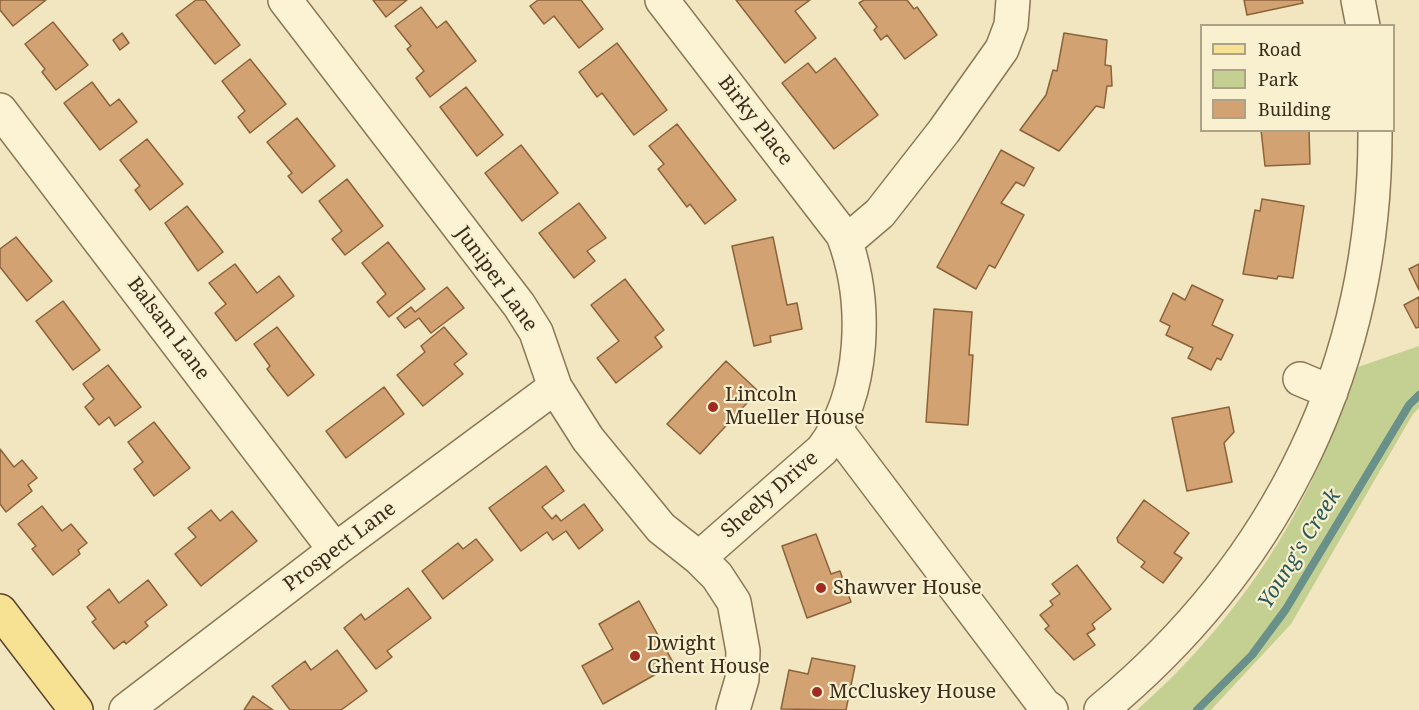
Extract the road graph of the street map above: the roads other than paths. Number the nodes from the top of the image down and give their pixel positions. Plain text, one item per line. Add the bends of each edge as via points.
1 (285, 0) edge
2 (662, 0) edge
3 (1013, 0) edge
4 (1358, 0) edge
5 (1363, 24) edge
6 (0, 110) edge
7 (1375, 132) edge
8 (846, 243) junction
9 (1300, 379) dead end
10 (555, 387) junction
11 (1331, 392) junction
12 (837, 431) junction
13 (335, 550) junction
14 (699, 558) junction
15 (0, 611) edge
16 (76, 710) edge
17 (126, 710) edge
18 (733, 710) edge
19 (1051, 710) edge
20 (1101, 710) edge

1 - 10 street, Juniper Lane via 519,305 536,332
2 - 8 street, Birky Place
3 - 8 street via 1011,25 1002,49 880,213
4 - 5 street
6 - 13 street, Balsam Lane
7 - 11 street via 1376,170 1368,246 1356,308
8 - 12 street, Sheely Drive via 858,303 858,342 852,384
9 - 11 street
10 - 13 street, Prospect Lane
10 - 14 street, Juniper Lane via 624,486 662,528
11 - 20 street via 1289,486 1232,575 1179,640
12 - 14 street, Sheely Drive via 822,450
12 - 19 street
13 - 17 street, Prospect Lane
14 - 18 street via 734,602 740,624 742,679
15 - 16 main road

